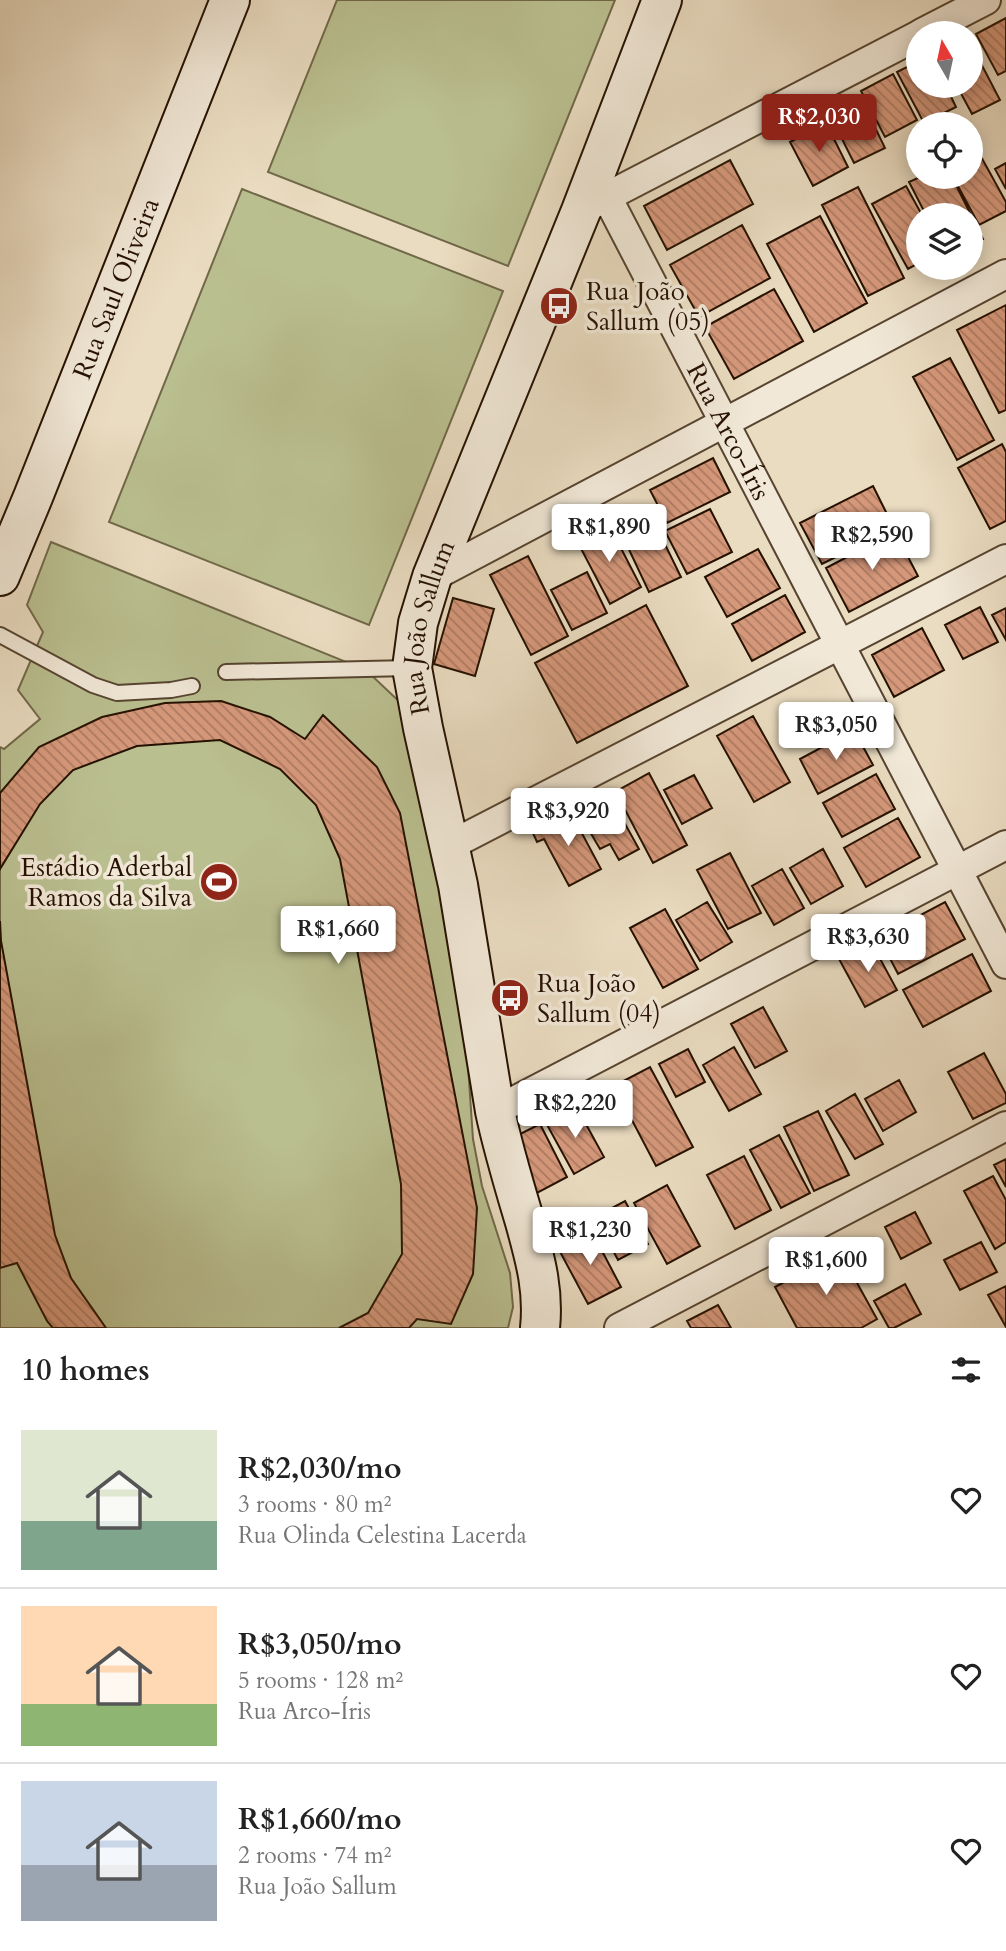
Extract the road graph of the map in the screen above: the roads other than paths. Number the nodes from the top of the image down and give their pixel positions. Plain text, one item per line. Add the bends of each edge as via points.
1 (230, 0) edge
2 (662, 0) edge
3 (986, 0) edge
4 (945, 21) edge
5 (906, 41) edge
6 (594, 204) junction
7 (1006, 274) edge
8 (724, 423) junction
9 (1006, 559) edge
10 (0, 576) edge
11 (432, 577) junction
12 (0, 635) edge
13 (840, 645) junction
14 (412, 668) junction
15 (226, 672) dead end
16 (192, 686) dead end
17 (1006, 845) edge
18 (449, 846) junction
19 (957, 870) junction
20 (1006, 964) edge
21 (495, 1111) junction
22 (1006, 1126) edge
23 (540, 1328) edge
24 (619, 1328) edge

1 - 10 street, Rua Saul Oliveira
2 - 6 street, Rua João Sallum
3 - 4 street
5 - 6 street
6 - 8 street, Rua Arco-Íris
6 - 11 street, Rua João Sallum
7 - 8 street
8 - 11 street
8 - 13 street, Rua Arco-Íris
9 - 13 street
11 - 14 street, Rua João Sallum via 418,622
12 - 16 lane via 117,693
13 - 18 street
13 - 19 street, Rua Arco-Íris
14 - 15 lane
14 - 18 street, Rua João Sallum
17 - 19 street
18 - 21 street, Rua João Sallum
19 - 20 street, Rua Arco-Íris
19 - 21 street
21 - 23 street, Rua João Sallum via 540,1275
22 - 24 street

